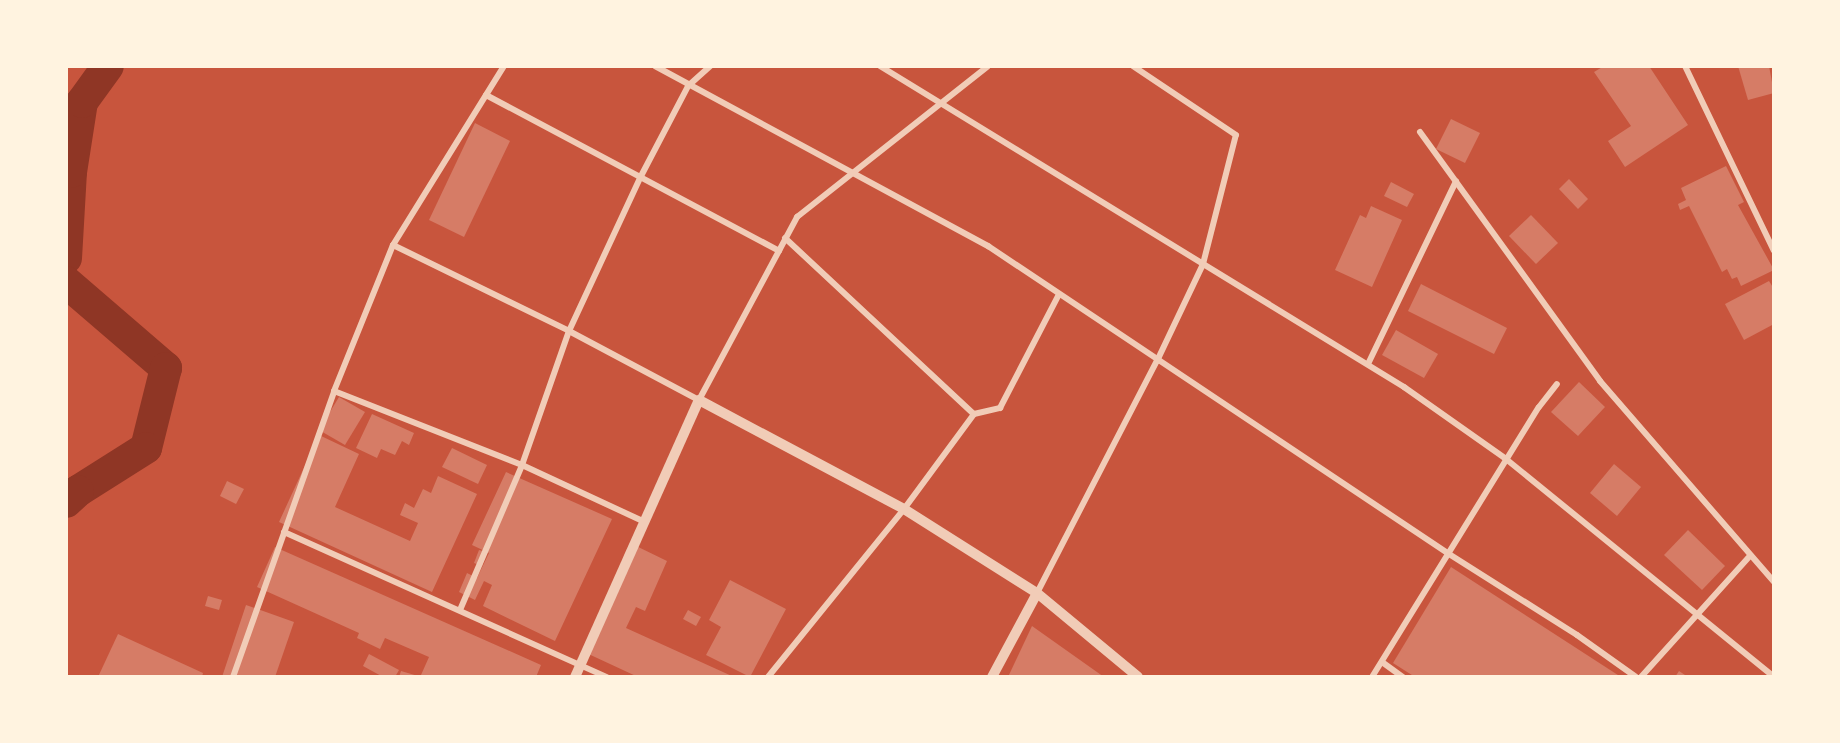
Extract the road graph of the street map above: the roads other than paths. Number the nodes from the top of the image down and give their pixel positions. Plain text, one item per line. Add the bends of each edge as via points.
1 (504, 66) edge
2 (655, 66) edge
3 (710, 66) edge
4 (879, 66) edge
5 (988, 66) edge
6 (1133, 66) edge
7 (1685, 66) edge
8 (688, 86) junction
9 (486, 95) junction
10 (941, 104) junction
11 (1420, 132) dead end
12 (853, 174) junction
13 (640, 178) junction
14 (1456, 181) junction
15 (785, 238) junction
16 (393, 245) junction
17 (779, 251) junction
18 (1774, 251) edge
19 (1203, 264) junction
20 (1059, 294) junction
21 (569, 331) junction
22 (1157, 360) junction
23 (1368, 364) junction
24 (1557, 384) dead end
25 (334, 391) junction
26 (699, 400) junction
27 (974, 414) junction
28 (1506, 459) junction
29 (522, 465) junction
30 (904, 508) junction
31 (645, 522) junction
32 (284, 532) junction
33 (1449, 554) junction
34 (1750, 556) junction
35 (1774, 582) edge
36 (1036, 593) junction
37 (460, 610) junction
38 (1696, 613) junction
39 (1382, 662) junction
40 (582, 664) junction
41 (233, 677) edge
42 (575, 677) edge
43 (607, 677) edge
44 (768, 677) edge
45 (992, 677) edge
46 (1138, 677) edge
47 (1372, 677) edge
48 (1403, 677) edge
49 (1636, 677) edge
50 (1641, 677) edge
51 (1774, 677) edge

1 - 9 street
2 - 8 street
3 - 8 street
4 - 10 street
5 - 10 street
6 - 19 street via 1236,135
7 - 18 street
8 - 12 street
8 - 13 street
9 - 13 street
9 - 16 street
10 - 12 street
10 - 19 street
11 - 14 street
12 - 15 street via 797,216
12 - 20 street via 988,246
13 - 17 street
13 - 21 street
14 - 23 street
14 - 34 street via 1600,381
15 - 17 street
15 - 27 street
16 - 21 street
16 - 25 street
17 - 26 street
19 - 22 street
19 - 23 street
20 - 22 street
20 - 27 street via 1000,408
21 - 26 street
21 - 29 street
22 - 33 street
22 - 36 street
23 - 28 street
24 - 28 street
25 - 29 street
25 - 32 street
26 - 30 street
26 - 31 street
27 - 30 street
28 - 33 street
28 - 38 street
29 - 31 street
29 - 37 street
30 - 36 street
30 - 44 street
31 - 40 street
32 - 37 street
32 - 41 street
33 - 39 street
33 - 49 street
34 - 35 street
34 - 38 street
36 - 45 street
36 - 46 street
37 - 40 street
38 - 50 street
38 - 51 street
39 - 47 street
39 - 48 street
40 - 42 street
40 - 43 street

